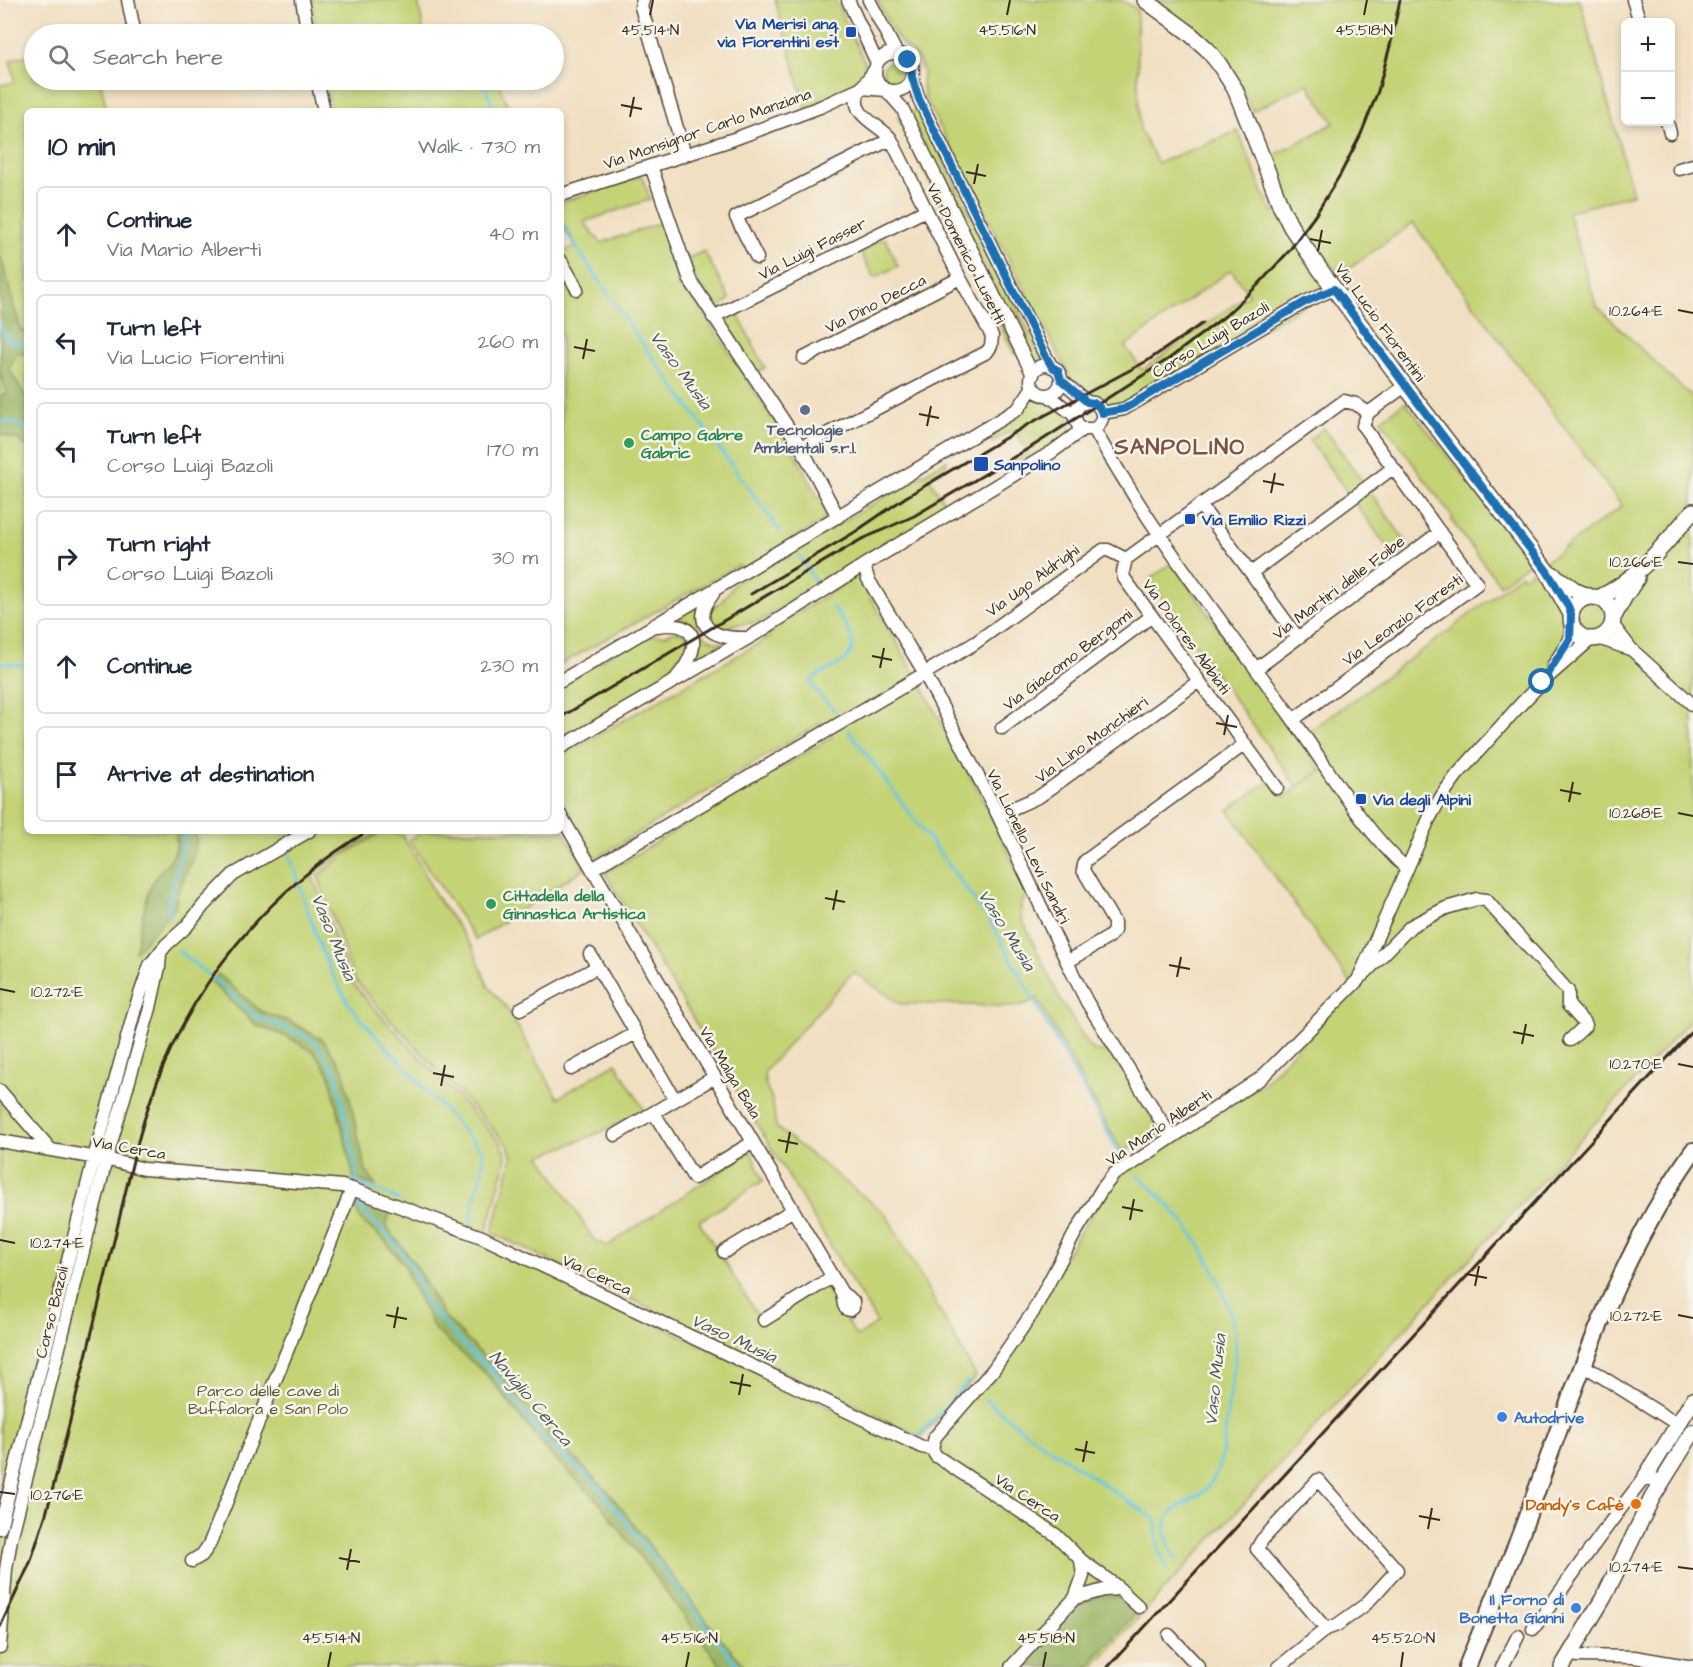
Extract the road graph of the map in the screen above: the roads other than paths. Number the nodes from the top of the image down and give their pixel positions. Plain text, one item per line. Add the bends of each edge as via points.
1 (128, 0) edge
2 (302, 0) edge
3 (643, 0) edge
4 (848, 0) edge
5 (869, 0) edge
6 (1145, 0) edge
7 (1634, 0) edge
8 (1639, 18) edge
9 (133, 24) edge
10 (306, 24) edge
11 (897, 54) junction
12 (876, 66) junction
13 (912, 77) junction
14 (862, 88) junction
15 (319, 90) edge
16 (886, 90) junction
17 (323, 108) edge
18 (891, 139) junction
19 (684, 155) junction
20 (1693, 165) edge
21 (651, 166) junction
22 (1680, 169) dead end
23 (564, 194) edge
24 (926, 210) junction
25 (757, 258) dead end
26 (564, 266) edge
27 (960, 278) junction
28 (577, 289) dead end
29 (1334, 289) junction
30 (713, 317) junction
31 (804, 358) dead end
32 (1052, 367) junction
33 (1061, 380) junction
34 (1033, 381) junction
35 (1405, 386) junction
36 (1048, 395) junction
37 (1087, 402) junction
38 (1368, 412) junction
39 (1102, 413) junction
40 (1074, 415) junction
41 (1089, 429) junction
42 (801, 447) junction
43 (1393, 468) junction
44 (1200, 506) junction
45 (1693, 511) edge
46 (838, 517) junction
47 (1440, 532) junction
48 (1159, 535) junction
49 (1126, 559) junction
50 (1651, 559) junction
51 (864, 565) junction
52 (1547, 571) junction
53 (1251, 573) junction
54 (717, 589) junction
55 (1594, 598) junction
56 (1152, 616) junction
57 (1571, 618) junction
58 (1612, 621) junction
59 (652, 627) junction
60 (748, 638) junction
61 (1298, 638) junction
62 (1594, 638) junction
63 (1631, 649) junction
64 (1256, 669) junction
65 (924, 672) junction
66 (564, 679) edge
67 (673, 681) junction
68 (1199, 681) junction
69 (1542, 682) junction
70 (1693, 705) edge
71 (1293, 720) junction
72 (1002, 728) dead end
73 (1245, 744) junction
74 (564, 745) edge
75 (1277, 788) dead end
76 (998, 815) junction
77 (564, 821) edge
78 (304, 834) edge
79 (592, 869) junction
80 (1407, 869) junction
81 (590, 954) dead end
82 (1067, 962) junction
83 (597, 967) junction
84 (1358, 980) junction
85 (520, 1009) dead end
86 (636, 1033) junction
87 (1570, 1040) dead end
88 (571, 1069) dead end
89 (715, 1077) junction
90 (0, 1091) edge
91 (675, 1100) junction
92 (654, 1113) junction
93 (615, 1135) dead end
94 (1171, 1137) junction
95 (0, 1141) edge
96 (753, 1142) junction
97 (51, 1150) junction
98 (1693, 1151) edge
99 (100, 1159) junction
100 (352, 1189) junction
101 (793, 1210) junction
102 (724, 1252) dead end
103 (832, 1277) junction
104 (842, 1293) dead end
105 (764, 1320) dead end
106 (1583, 1365) junction
107 (1693, 1400) edge
108 (1677, 1424) junction
109 (1693, 1432) edge
110 (932, 1449) junction
111 (1646, 1476) junction
112 (1661, 1484) junction
113 (0, 1528) edge
114 (1082, 1560) junction
115 (192, 1561) dead end
116 (1120, 1589) junction
117 (1075, 1598) junction
118 (1139, 1607) dead end
119 (1326, 1629) junction
120 (1533, 1629) dead end
121 (1168, 1635) dead end
122 (1518, 1636) dead end
123 (0, 1647) edge
124 (1571, 1653) junction
125 (1011, 1667) edge
126 (1199, 1667) edge
127 (1279, 1667) edge
128 (1467, 1667) edge
129 (1502, 1667) edge
130 (1562, 1667) edge
131 (1693, 1667) edge

1 - 9 street
2 - 10 street
3 - 19 street via 641,7
4 - 12 street
5 - 11 street
6 - 29 street, Via Lucio Fiorentini via 1188,32 1219,64 1235,89 1291,227
7 - 8 street
11 - 12 street via 885,55
11 - 13 street via 911,65
12 - 14 street
12 - 16 street via 877,81
13 - 16 street via 899,91
13 - 32 street via 919,99
14 - 16 street, Via Monsignor Carlo Manziana
14 - 18 street, Via Domenico Lusetti via 857,105 863,116
14 - 19 street, Via Monsignor Carlo Manziana
15 - 17 street
16 - 34 street via 902,108
18 - 24 street, Via Domenico Lusetti
18 - 25 street via 736,218
19 - 21 street, Via Monsignor Carlo Manziana
20 - 22 street
21 - 23 street, Via Monsignor Carlo Manziana
21 - 30 street via 690,280
24 - 27 street, Via Domenico Lusetti
24 - 30 street, Via Luigi Fasser
26 - 28 street
27 - 31 street, Via Dino Decca
27 - 42 street, Via Domenico Lusetti via 992,336 987,351
29 - 35 street, Via Lucio Fiorentini
29 - 39 street, Corso Luigi Bazoli via 1305,302 1124,409
30 - 42 street
32 - 33 street via 1058,370
32 - 34 street via 1039,367
33 - 36 street via 1056,391
33 - 37 street
34 - 36 street via 1040,393
34 - 46 street via 1018,409
35 - 38 street
35 - 52 street, Via Lucio Fiorentini
36 - 40 street
37 - 39 street via 1094,403
37 - 40 street
38 - 43 street, Via Leonzio Foresti via 1363,426
38 - 44 street via 1344,401
39 - 41 street via 1099,425
40 - 41 street via 1076,423
41 - 48 street
41 - 51 street
42 - 46 street
43 - 47 street, Via Leonzio Foresti
43 - 53 street
44 - 48 street
44 - 53 street
45 - 50 street
46 - 54 street
47 - 61 street, Via Martiri delle Foibe
47 - 71 street, Via Leonzio Foresti via 1477,584
48 - 49 street
48 - 64 street
49 - 56 street, Via Dolores Abbiati via 1124,578
49 - 65 street, Via Ugo Aldrighi via 1103,550 975,643
50 - 55 street via 1617,588
50 - 58 street via 1624,596
51 - 60 street
51 - 65 street, Via Lionello Levi Sandri via 868,579
52 - 55 street, Via Lucio Fiorentini
52 - 57 street, Via Lucio Fiorentini
53 - 61 street
54 - 59 street
54 - 60 street via 704,608 706,626 723,636
55 - 57 street via 1578,602
55 - 58 street via 1608,605
56 - 68 street, Via Dolores Abbiati
56 - 72 street, Via Giacomo Bergomi
57 - 62 street via 1578,634
57 - 69 street, Via Mario Alberti via 1568,644
58 - 62 street via 1609,630
58 - 63 street
59 - 66 street
59 - 67 street via 680,626 692,635 694,644 689,658
60 - 67 street
61 - 64 street, Via Martiri delle Foibe
62 - 63 street
62 - 69 street, Via Mario Alberti
63 - 70 street
64 - 71 street
65 - 76 street, Via Lionello Levi Sandri
65 - 79 street
67 - 74 street
68 - 73 street, Via Dolores Abbiati
68 - 76 street, Via Lino Monchieri via 1040,796
69 - 80 street, Via Mario Alberti via 1443,794
71 - 80 street via 1369,827
73 - 75 street, Via Dolores Abbiati
73 - 82 street via 1085,861 1083,870 1114,922 1114,931
76 - 82 street, Via Lionello Levi Sandri
77 - 79 street, Via Malga Bala
78 - 99 street, Corso Bazoli via 232,875 150,965
79 - 89 street, Via Malga Bala
80 - 84 street, Via Mario Alberti
81 - 83 street
82 - 94 street, Via Lionello Levi Sandri via 1087,1002
83 - 85 street
83 - 86 street
84 - 87 street, Via Mario Alberti via 1411,926 1446,908 1486,900 1568,991 1568,1005 1586,1025
84 - 94 street, Via Mario Alberti via 1261,1078
86 - 88 street
86 - 91 street
89 - 91 street
89 - 96 street, Via Malga Bala
90 - 97 street
91 - 92 street
92 - 93 street
92 - 96 street via 694,1178
94 - 110 street, Via Mario Alberti via 1114,1174 1102,1189 1033,1312 993,1370 935,1437
95 - 97 street, Via Cerca
96 - 101 street, Via Malga Bala
97 - 99 street, Via Cerca
98 - 106 main road via 1642,1233
99 - 100 street, Via Cerca via 144,1169
99 - 113 street, Corso Bazoli
99 - 123 street, Corso Bazoli via 11,1539
100 - 110 street, Via Cerca via 482,1237
100 - 115 street via 209,1545
101 - 102 street
101 - 103 street, Via Malga Bala
103 - 104 street, Via Malga Bala
103 - 105 street
106 - 108 street
106 - 128 main road
107 - 108 street
108 - 111 street
109 - 112 street
110 - 114 street, Via Cerca via 936,1456 1056,1535
111 - 112 street
111 - 120 street
112 - 124 street via 1604,1598
114 - 116 street, Via Cerca
114 - 117 street via 1083,1576
116 - 117 street
116 - 118 street, Via Cerca
117 - 125 street
119 - 119 street via 1365,1605 1397,1570 1318,1480 1257,1549
119 - 127 street
121 - 126 street
122 - 129 street
124 - 130 street
124 - 131 street via 1634,1657

